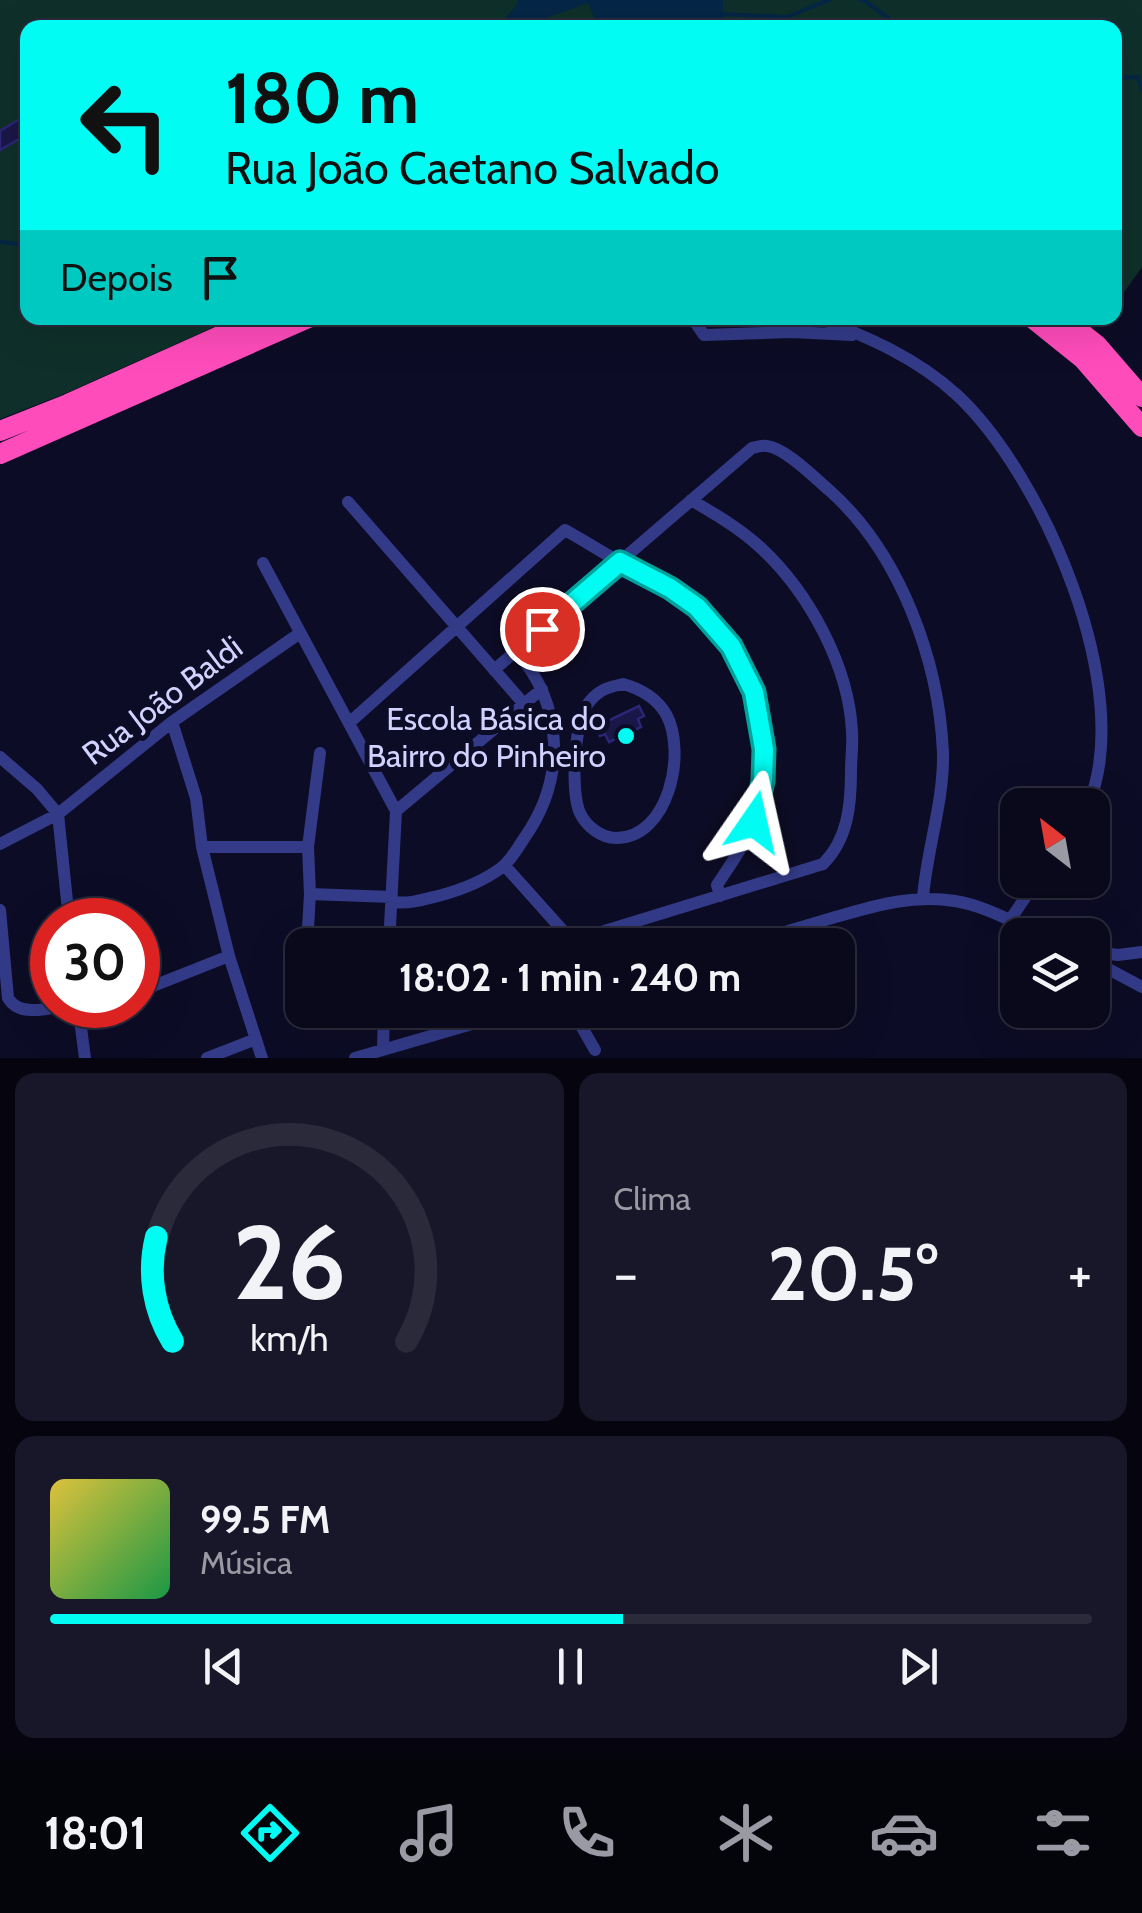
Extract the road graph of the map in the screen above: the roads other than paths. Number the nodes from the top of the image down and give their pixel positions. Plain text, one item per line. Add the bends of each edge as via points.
1 (244, 325) edge
2 (292, 325) edge
3 (699, 325) edge
4 (836, 325) edge
5 (1041, 325) edge
6 (1072, 325) edge
7 (864, 336) junction
8 (1142, 398) edge
9 (1142, 427) edge
10 (0, 430) edge
11 (0, 454) edge
12 (691, 500) junction
13 (348, 502) dead end
14 (620, 562) junction
15 (263, 563) dead end
16 (455, 626) junction
17 (300, 632) junction
18 (516, 651) junction
19 (494, 670) junction
20 (542, 689) junction
21 (524, 704) junction
22 (172, 722) junction
23 (349, 723) junction
24 (578, 729) junction
25 (555, 731) junction
26 (320, 753) dead end
27 (0, 757) edge
28 (550, 784) junction
29 (575, 784) junction
30 (1094, 788) edge
31 (396, 812) junction
32 (58, 814) junction
33 (0, 844) edge
34 (202, 847) junction
35 (308, 847) junction
36 (505, 866) junction
37 (310, 894) junction
38 (720, 896) junction
39 (923, 897) junction
40 (67, 898) edge
41 (392, 900) junction
42 (0, 910) edge
43 (1006, 918) edge
44 (0, 921) edge
45 (308, 928) edge
46 (390, 928) edge
47 (798, 928) edge
48 (1142, 952) edge
49 (1110, 954) edge
50 (230, 956) junction
51 (1110, 970) edge
52 (3, 976) edge
53 (160, 983) edge
54 (1142, 987) edge
55 (30, 1009) edge
56 (81, 1028) edge
57 (384, 1028) edge
58 (457, 1028) edge
59 (582, 1028) edge
60 (256, 1038) junction
61 (384, 1049) junction
62 (595, 1050) dead end
63 (85, 1058) edge
64 (207, 1058) edge
65 (262, 1058) edge
66 (355, 1058) edge

1 - 10 highway
2 - 11 highway
3 - 7 street via 704,335
4 - 7 street
5 - 9 highway via 1083,359
6 - 8 highway
7 - 30 street via 931,373 980,418 1028,486 1061,553 1086,630 1100,714
12 - 14 street
12 - 38 street via 761,548 788,578 829,643 852,729 846,824 837,850 823,864
12 - 39 street via 752,448 769,446 836,497 903,589 935,686 943,754
13 - 16 street
14 - 16 street via 565,530
14 - 18 street
14 - 38 street via 697,607 731,646 754,692 763,781 754,822 717,885
15 - 17 street
16 - 19 street
16 - 23 street
17 - 22 street, Rua João Baldi
17 - 23 street
18 - 19 street
18 - 20 street
19 - 21 street
20 - 21 street
20 - 25 street
21 - 31 street
22 - 32 street, Rua João Baldi
22 - 34 street via 196,798
23 - 31 street
24 - 25 street
24 - 29 street
24 - 29 street via 587,704 603,688 623,684 644,690 665,712 675,755 660,812 641,831 617,838 596,834 580,813
25 - 28 street
26 - 35 street
27 - 32 street
28 - 29 street
28 - 36 street
31 - 41 street
32 - 33 street, Rua João Baldi
32 - 40 street
34 - 35 street
34 - 50 street
35 - 37 street
36 - 38 street via 574,937
36 - 41 street via 465,888 407,904
37 - 41 street
37 - 45 street
39 - 43 street
39 - 47 street
41 - 46 street
42 - 44 street
44 - 52 street
48 - 49 street
50 - 53 street
50 - 60 street
51 - 54 street
52 - 55 street via 12,1006
56 - 63 street
57 - 61 street
58 - 61 street
59 - 62 street
60 - 64 street
60 - 65 street
61 - 66 street

